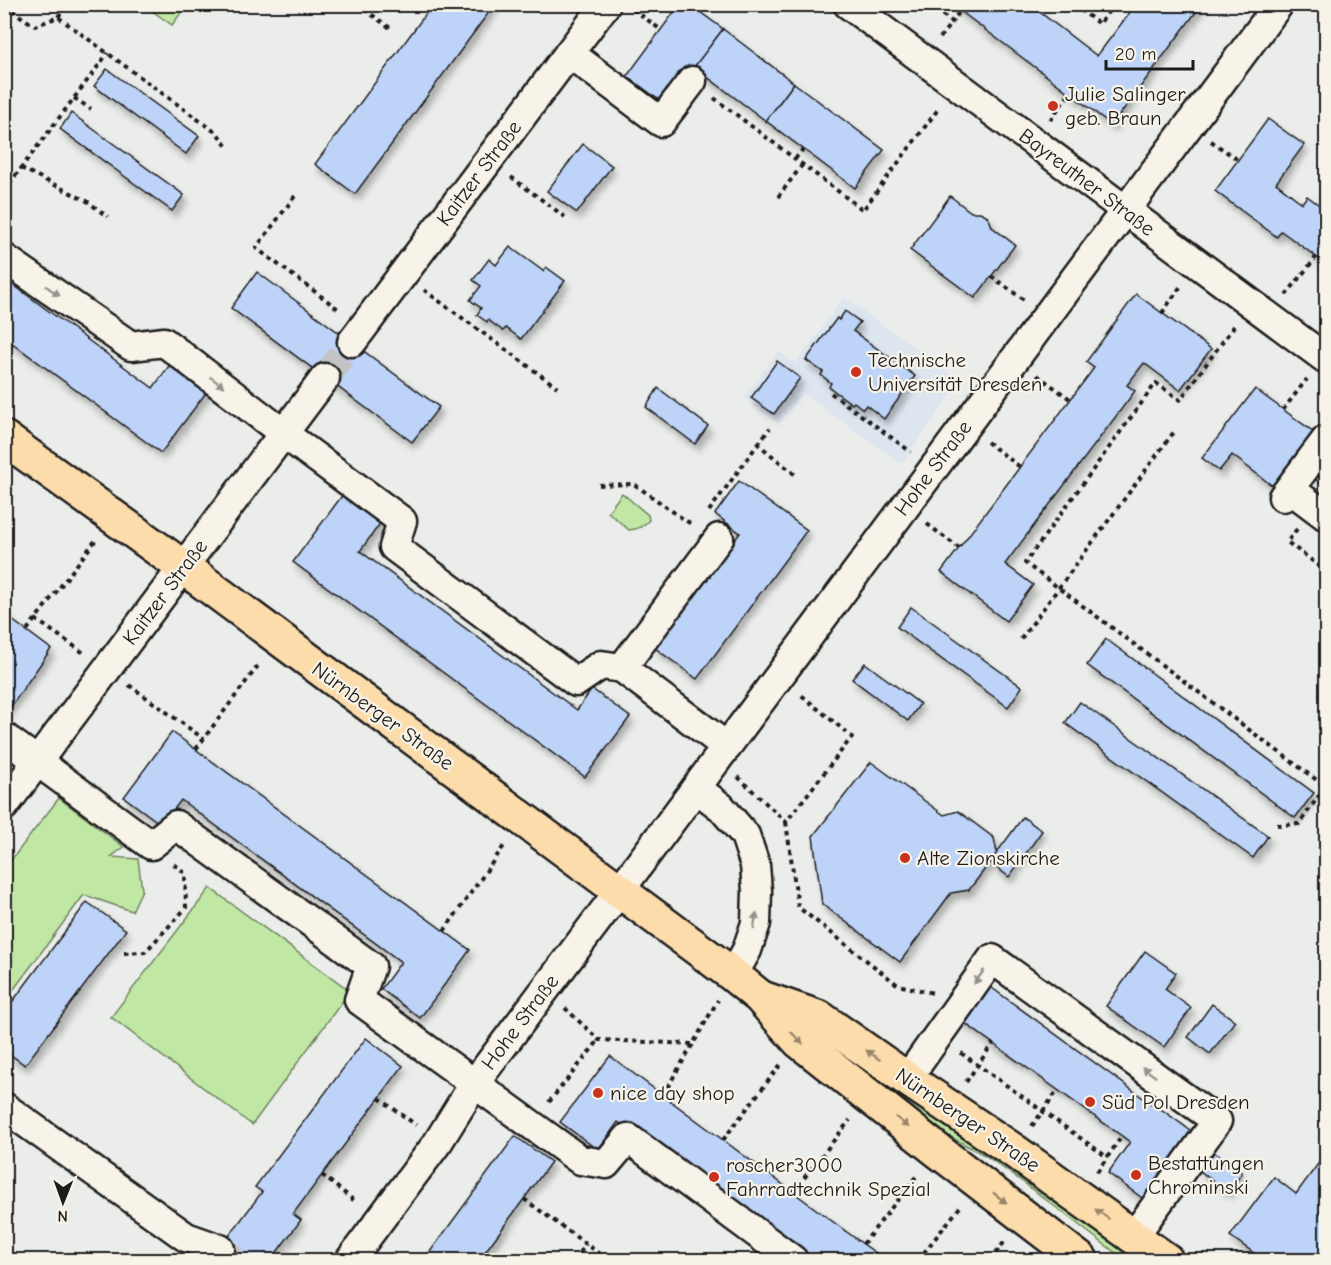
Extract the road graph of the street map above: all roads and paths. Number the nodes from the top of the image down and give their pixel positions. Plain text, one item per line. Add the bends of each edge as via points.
1 (67, 4) edge
2 (357, 4) edge
3 (606, 4) edge
4 (627, 4) edge
5 (848, 4) edge
6 (928, 4) edge
7 (1073, 4) edge
8 (1114, 4) edge
9 (1279, 4) edge
10 (4, 5) edge
11 (960, 11) dead end
12 (58, 17) junction
13 (393, 30) dead end
14 (662, 30) dead end
15 (108, 53) junction
16 (569, 53) junction
17 (692, 81) joint
18 (957, 85) junction
19 (74, 98) junction
20 (92, 109) dead end
21 (227, 147) dead end
22 (803, 149) dead end
23 (795, 159) junction
24 (489, 160) junction
25 (803, 164) junction
26 (21, 168) junction
27 (4, 190) edge
28 (295, 196) dead end
29 (778, 197) dead end
30 (1125, 210) junction
31 (108, 217) dead end
32 (564, 217) dead end
33 (1316, 257) dead end
34 (4, 258) edge
35 (403, 275) junction
36 (992, 276) dead end
37 (1260, 310) junction
38 (1046, 317) junction
39 (358, 335) joint
40 (1015, 358) junction
41 (1325, 358) edge
42 (325, 378) tunnel mouth
43 (557, 387) dead end
44 (831, 393) dead end
45 (1070, 399) dead end
46 (1283, 410) dead end
47 (965, 426) junction
48 (770, 428) dead end
49 (1176, 429) dead end
50 (283, 433) junction
51 (4, 438) edge
52 (1326, 440) edge
53 (758, 444) junction
54 (1020, 467) dead end
55 (933, 469) junction
56 (798, 477) dead end
57 (599, 485) dead end
58 (905, 507) junction
59 (114, 516) junction
60 (1326, 516) edge
61 (708, 532) junction
62 (959, 548) dead end
63 (183, 567) junction
64 (1058, 588) junction
65 (27, 630) dead end
66 (278, 638) junction
67 (1021, 639) dead end
68 (621, 668) junction
69 (778, 677) junction
70 (4, 737) edge
71 (196, 749) dead end
72 (722, 752) junction
73 (39, 761) junction
74 (1326, 787) edge
75 (696, 788) junction
76 (1326, 792) edge
77 (4, 806) edge
78 (524, 819) junction
79 (786, 822) junction
80 (1277, 825) dead end
81 (151, 845) junction
82 (620, 890) junction
83 (444, 931) dead end
84 (124, 953) dead end
85 (734, 975) junction
86 (898, 985) dead end
87 (545, 990) junction
88 (760, 997) junction
89 (938, 1035) junction
90 (599, 1040) junction
91 (799, 1041) junction
92 (993, 1043) dead end
93 (693, 1044) junction
94 (978, 1065) junction
95 (907, 1079) junction
96 (474, 1084) junction
97 (1058, 1090) dead end
98 (663, 1095) dead end
99 (869, 1096) junction
100 (379, 1098) dead end
101 (4, 1107) edge
102 (948, 1107) junction
103 (1042, 1111) junction
104 (530, 1124) junction
105 (1122, 1136) dead end
106 (723, 1140) dead end
107 (438, 1142) junction
108 (937, 1150) junction
109 (1014, 1151) junction
110 (1107, 1157) junction
111 (322, 1175) dead end
112 (979, 1182) junction
113 (793, 1192) dead end
114 (1080, 1198) junction
115 (524, 1199) dead end
116 (379, 1219) junction
117 (1134, 1236) junction
118 (586, 1244) junction
119 (863, 1244) dead end
120 (212, 1255) tunnel mouth
121 (483, 1255) dead end
122 (350, 1260) edge
123 (491, 1260) edge
124 (575, 1260) edge
125 (608, 1260) edge
126 (793, 1260) edge
127 (918, 1260) edge
128 (1081, 1260) edge
129 (1166, 1260) edge

1 - 12 path
2 - 13 path
3 - 16 street, Kaitzer Straße
4 - 14 path
5 - 18 street, Bayreuther Straße
6 - 11 path via 952,22
7 - 8 path via 1099,24
9 - 30 street, Hohe Straße
10 - 12 path via 35,26
12 - 15 path
15 - 19 path
15 - 21 path via 218,134
16 - 17 street via 661,122
16 - 24 street, Kaitzer Straße
17 - 23 path
18 - 25 path via 864,210
18 - 30 street, Bayreuther Straße
19 - 20 path
19 - 26 path
22 - 23 path
23 - 25 path
24 - 32 path
24 - 35 street, Kaitzer Straße
25 - 29 path
26 - 27 path
26 - 31 path via 87,201
28 - 39 path via 256,248
30 - 37 street, Bayreuther Straße
30 - 38 street, Hohe Straße
33 - 37 path
34 -> 50 street via 131,345 164,342
35 - 39 street, Kaitzer Straße
35 - 43 path
36 - 38 path
37 - 41 street, Bayreuther Straße
37 - 64 path via 1180,400 1156,383 1025,563
38 - 40 street, Hohe Straße
40 - 45 path
40 - 47 street, Hohe Straße
41 - 46 path
42 - 50 street, Kaitzer Straße
44 - 55 path
47 - 54 path
47 - 55 street, Hohe Straße
48 - 53 path
49 - 64 path
50 - 63 street, Kaitzer Straße
50 - 68 street via 402,521 394,547 576,682 601,665
51 - 59 main road, Nürnberger Straße
52 - 60 street via 1286,493
53 - 56 path
53 - 61 path
55 - 58 street, Hohe Straße
57 - 61 path via 634,484
58 - 62 path
58 - 69 street, Hohe Straße
59 - 63 main road, Nürnberger Straße
59 - 65 path
61 - 68 street
63 - 66 main road, Nürnberger Straße
63 - 73 street, Kaitzer Straße
64 - 67 path
64 - 74 path
66 - 71 path
66 - 78 main road, Nürnberger Straße
68 - 72 street
69 - 72 street, Hohe Straße
69 - 79 path via 852,737
70 - 73 street
72 - 75 street, Hohe Straße
72 - 79 path
73 - 77 street, Kaitzer Straße
73 - 81 street
75 - 82 street, Hohe Straße
85 -> 75 street via 756,923 755,865 745,834 721,807
76 - 80 path via 1299,824
78 - 82 main road, Nürnberger Straße
78 - 83 path
79 - 86 path via 798,907
81 - 84 path via 185,873 186,908 145,952
81 - 96 street via 176,825 371,966 359,1000
82 - 85 main road, Nürnberger Straße
82 - 87 street, Hohe Straße
85 - 88 main road, Nürnberger Straße
85 - 93 path
87 - 90 path
87 - 96 street, Hohe Straße
88 -> 91 main road, Nürnberger Straße
95 -> 88 main road, Nürnberger Straße via 820,1018
89 - 94 path
89 - 95 street
117 -> 89 street via 1217,1121 992,958
90 - 93 path
90 - 104 path
91 - 99 main road, Nürnberger Straße
91 - 106 path
92 - 94 path
93 - 98 path
94 - 102 path
94 - 103 path
95 - 102 main road, Nürnberger Straße
96 - 104 street
96 - 107 street, Hohe Straße
97 - 103 path
99 -> 108 main road, Nürnberger Straße
99 - 113 path
100 - 107 path
101 - 120 street
102 - 109 main road, Nürnberger Straße
103 - 109 path
103 - 110 path
104 - 126 street via 580,1160 606,1164 628,1138
105 - 110 path
107 - 116 street, Hohe Straße
108 - 112 main road, Nürnberger Straße
108 - 119 path
109 - 114 main road, Nürnberger Straße
110 - 114 path
111 - 116 path
112 - 127 path
112 -> 128 main road, Nürnberger Straße
117 -> 114 main road, Nürnberger Straße
115 - 118 path
116 - 122 street, Hohe Straße
117 - 129 main road, Nürnberger Straße
118 - 124 path
118 - 125 path
121 - 123 path

